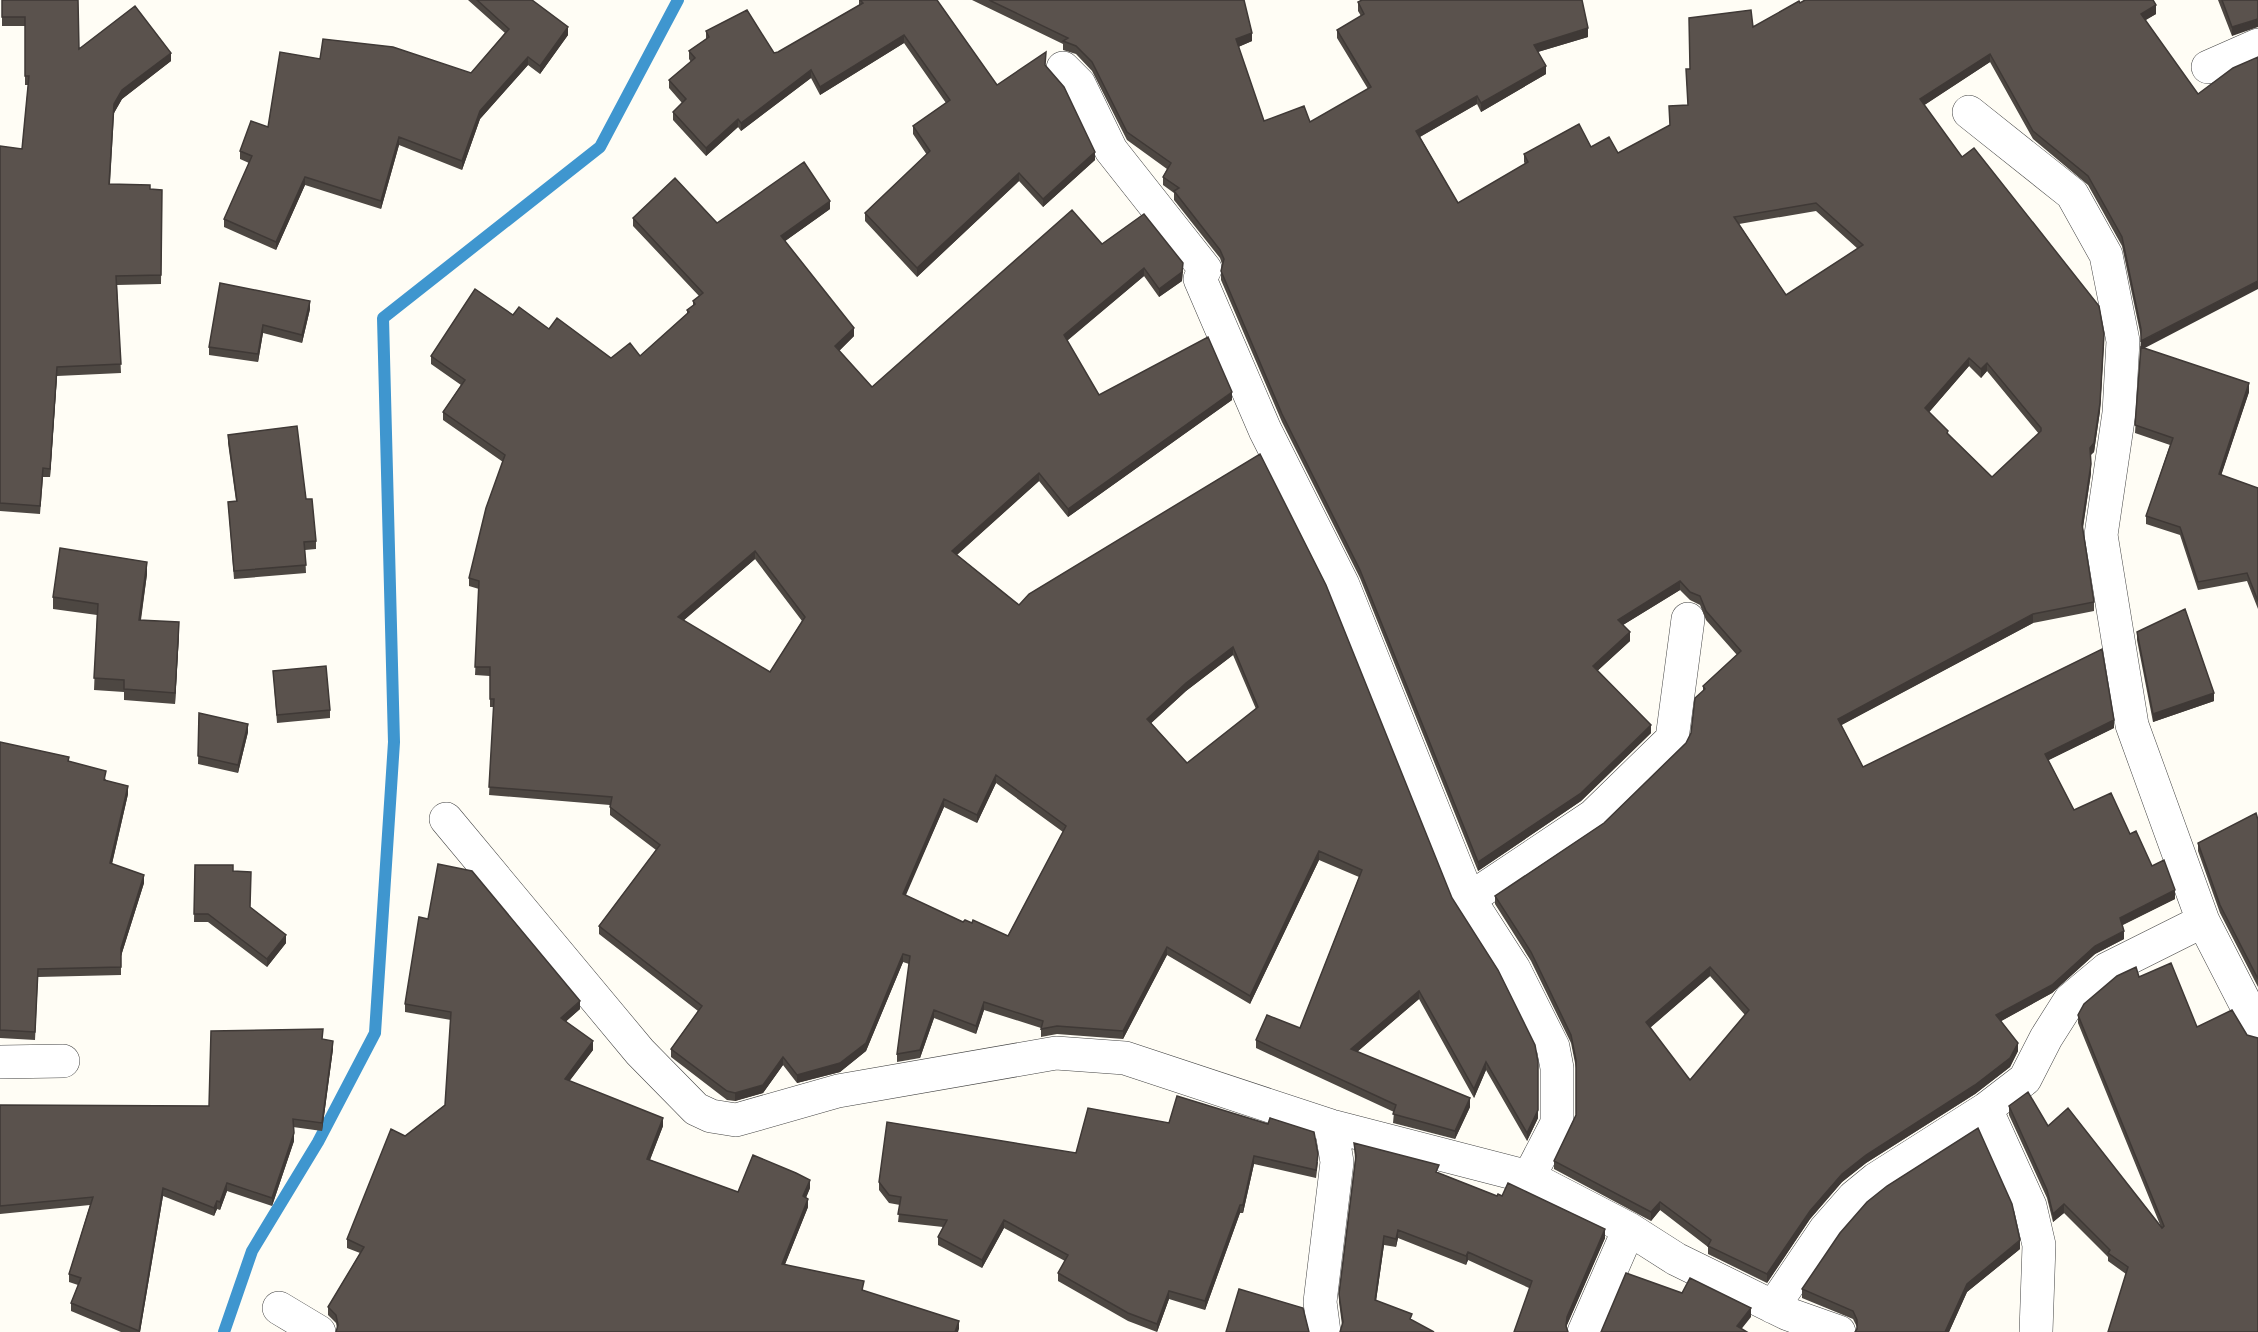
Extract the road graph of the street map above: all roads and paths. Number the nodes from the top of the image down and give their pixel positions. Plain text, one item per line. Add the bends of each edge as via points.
1 (2258, 45) edge
2 (2208, 67) dead end
3 (1063, 68) dead end
4 (1969, 112) dead end
5 (1688, 619) dead end
6 (446, 819) dead end
7 (1469, 899) junction
8 (2203, 921) junction
9 (2258, 1028) edge
10 (63, 1061) dead end
11 (0, 1062) edge
12 (1986, 1109) junction
13 (1331, 1126) junction
14 (1529, 1177) junction
15 (1629, 1228) junction
16 (279, 1308) dead end
17 (1786, 1317) edge
18 (319, 1332) edge
19 (1324, 1332) edge
20 (1584, 1332) edge
21 (1839, 1332) edge
22 (2036, 1332) edge

1 - 2 street
3 - 7 street via 1079,84 1111,150 1205,269 1200,279 1265,430 1343,585
4 - 8 street via 2072,194 2106,255 2123,341 2119,413 2101,535 2132,725
5 - 7 street via 1672,738 1593,816
6 - 13 street via 640,1052 696,1109 711,1116 736,1120 838,1091 1056,1053 1125,1058
7 - 14 street via 1514,969 1553,1047 1557,1123
8 - 9 street
8 - 12 street via 2107,969 2070,1000 2025,1079
10 - 11 street
12 - 17 street via 1854,1197 1825,1230
12 - 22 street via 2030,1206 2039,1245
13 - 14 street
13 - 19 street via 1338,1162 1320,1302
14 - 15 street
15 - 17 street via 1676,1259
15 - 20 street
16 - 18 street
17 - 21 street

